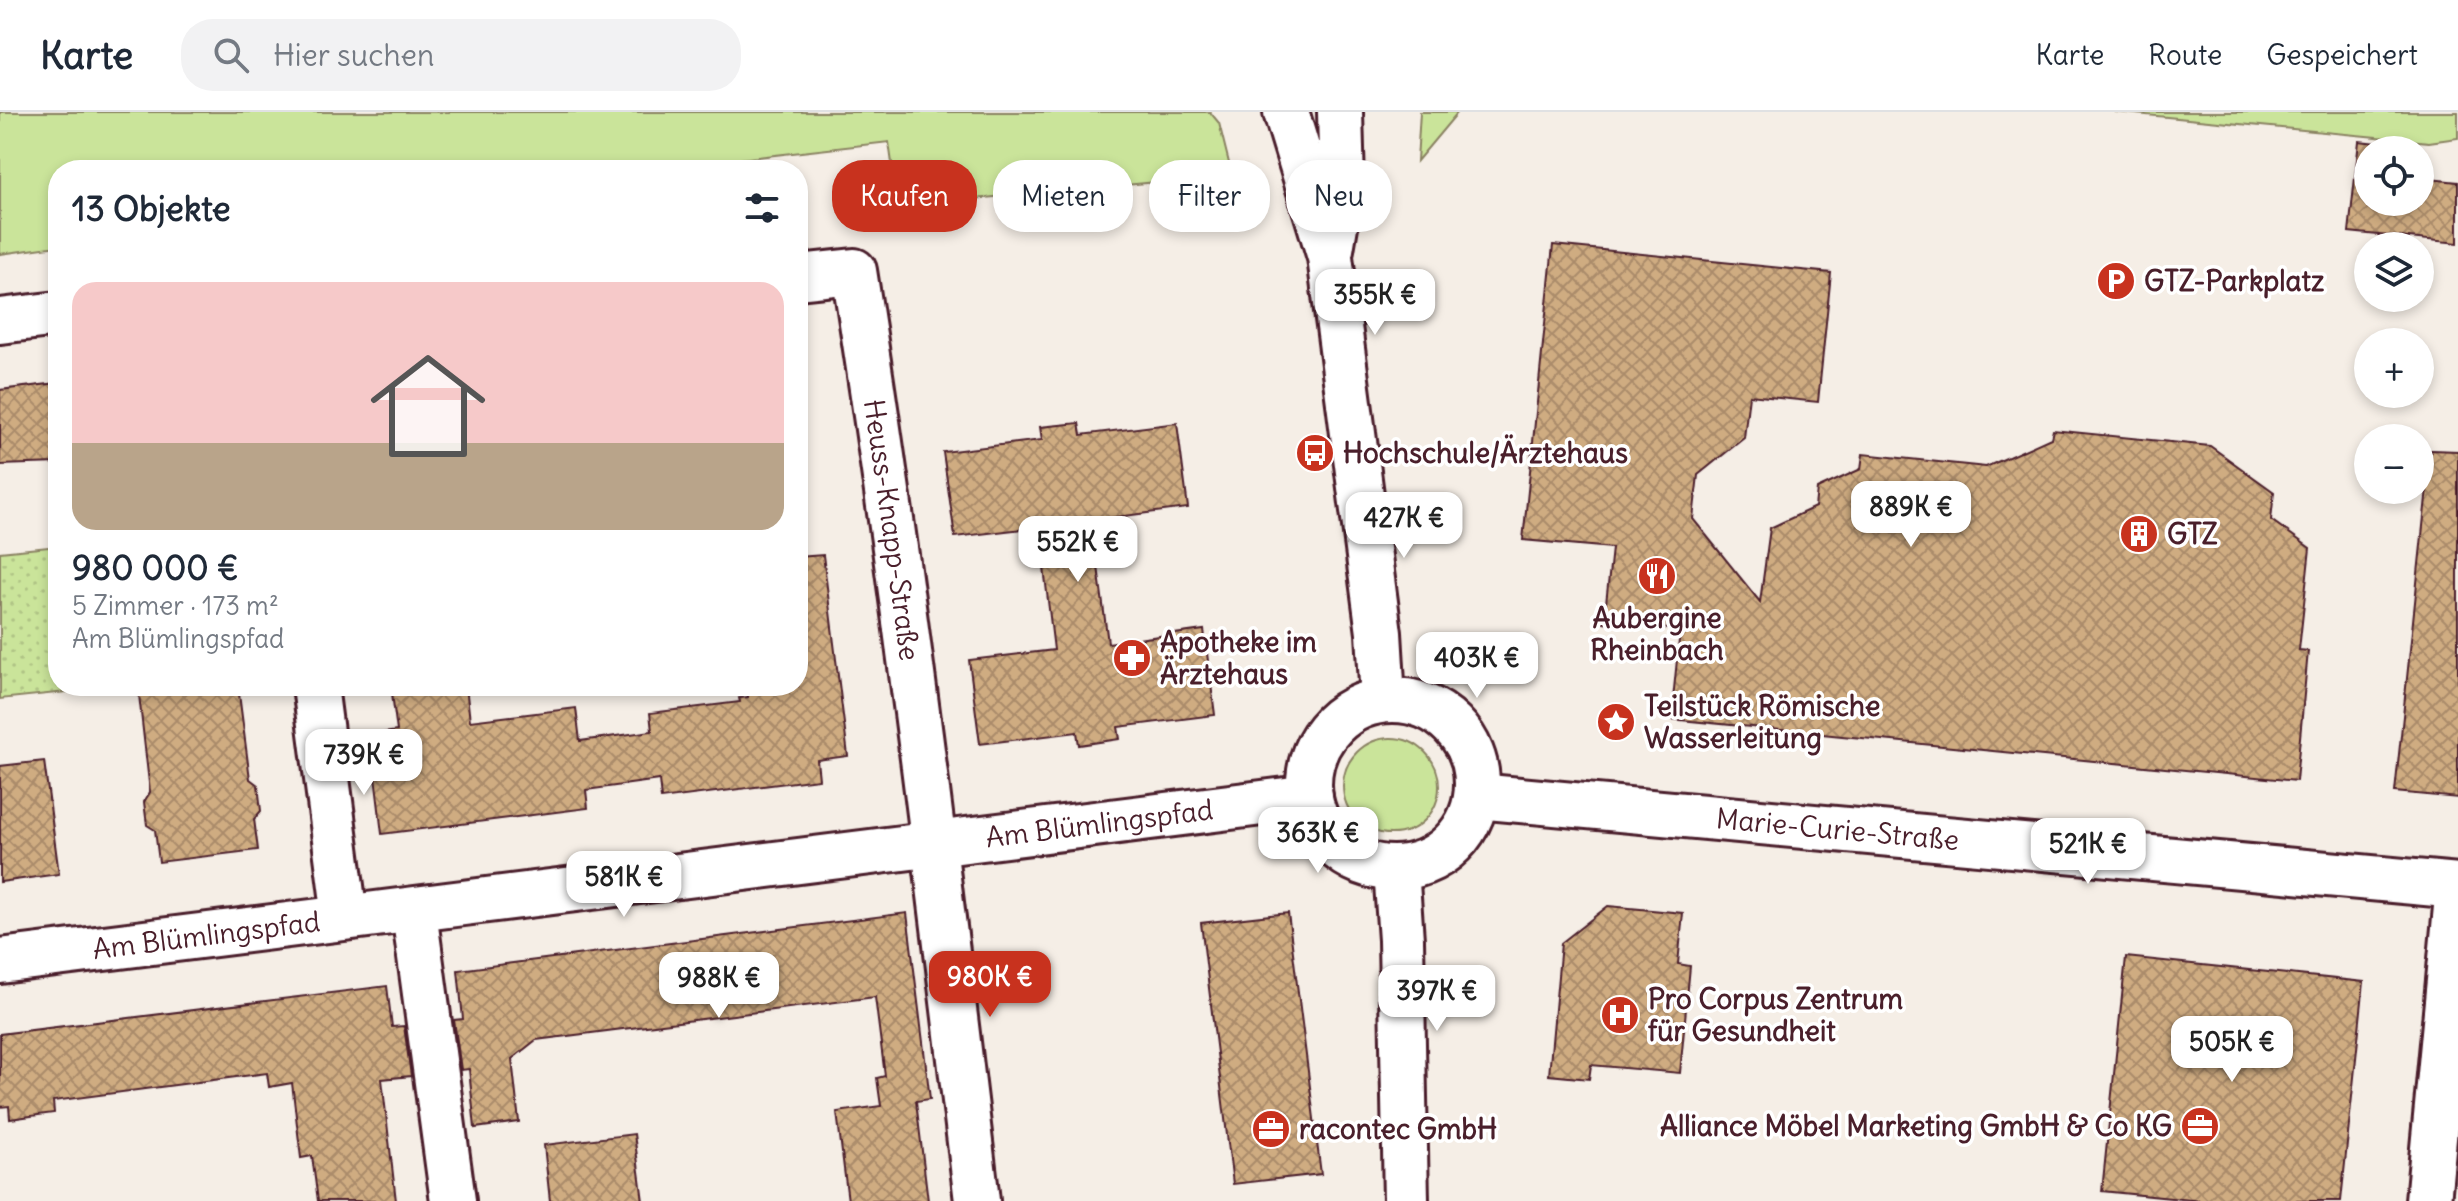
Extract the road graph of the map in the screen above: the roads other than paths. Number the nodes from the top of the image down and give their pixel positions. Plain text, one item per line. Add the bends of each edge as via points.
1 (1286, 112) edge
2 (1340, 112) edge
3 (1359, 112) edge
4 (1341, 160) edge
5 (1348, 160) edge
6 (1334, 232) edge
7 (1330, 257) junction
8 (808, 276) edge
9 (48, 315) edge
10 (0, 321) edge
11 (316, 696) edge
12 (1383, 700) junction
13 (1477, 796) junction
14 (1310, 797) junction
15 (935, 845) junction
16 (1396, 869) junction
17 (2458, 886) edge
18 (414, 912) junction
19 (345, 917) junction
20 (0, 961) edge
21 (453, 1201) edge
22 (977, 1201) edge
23 (1406, 1201) edge
24 (2428, 1201) edge

1 - 7 street
2 - 4 street
3 - 5 street
6 - 7 street
7 - 12 street
8 - 15 street, Heuss-Knapp-Straße via 854,271
9 - 10 street
11 - 19 street
12 - 13 street via 1413,702 1456,727 1477,767
12 - 14 street via 1358,706 1321,740 1311,762
13 - 16 street via 1467,828 1444,852
13 - 17 street, Marie-Curie-Straße
14 - 15 street, Am Blümlingspfad
14 - 16 street via 1317,820 1345,854
15 - 18 street, Am Blümlingspfad
15 - 22 street
16 - 23 street
17 - 24 street, Marie-Curie-Straße
18 - 19 street, Am Blümlingspfad
18 - 21 street
19 - 20 street, Am Blümlingspfad

